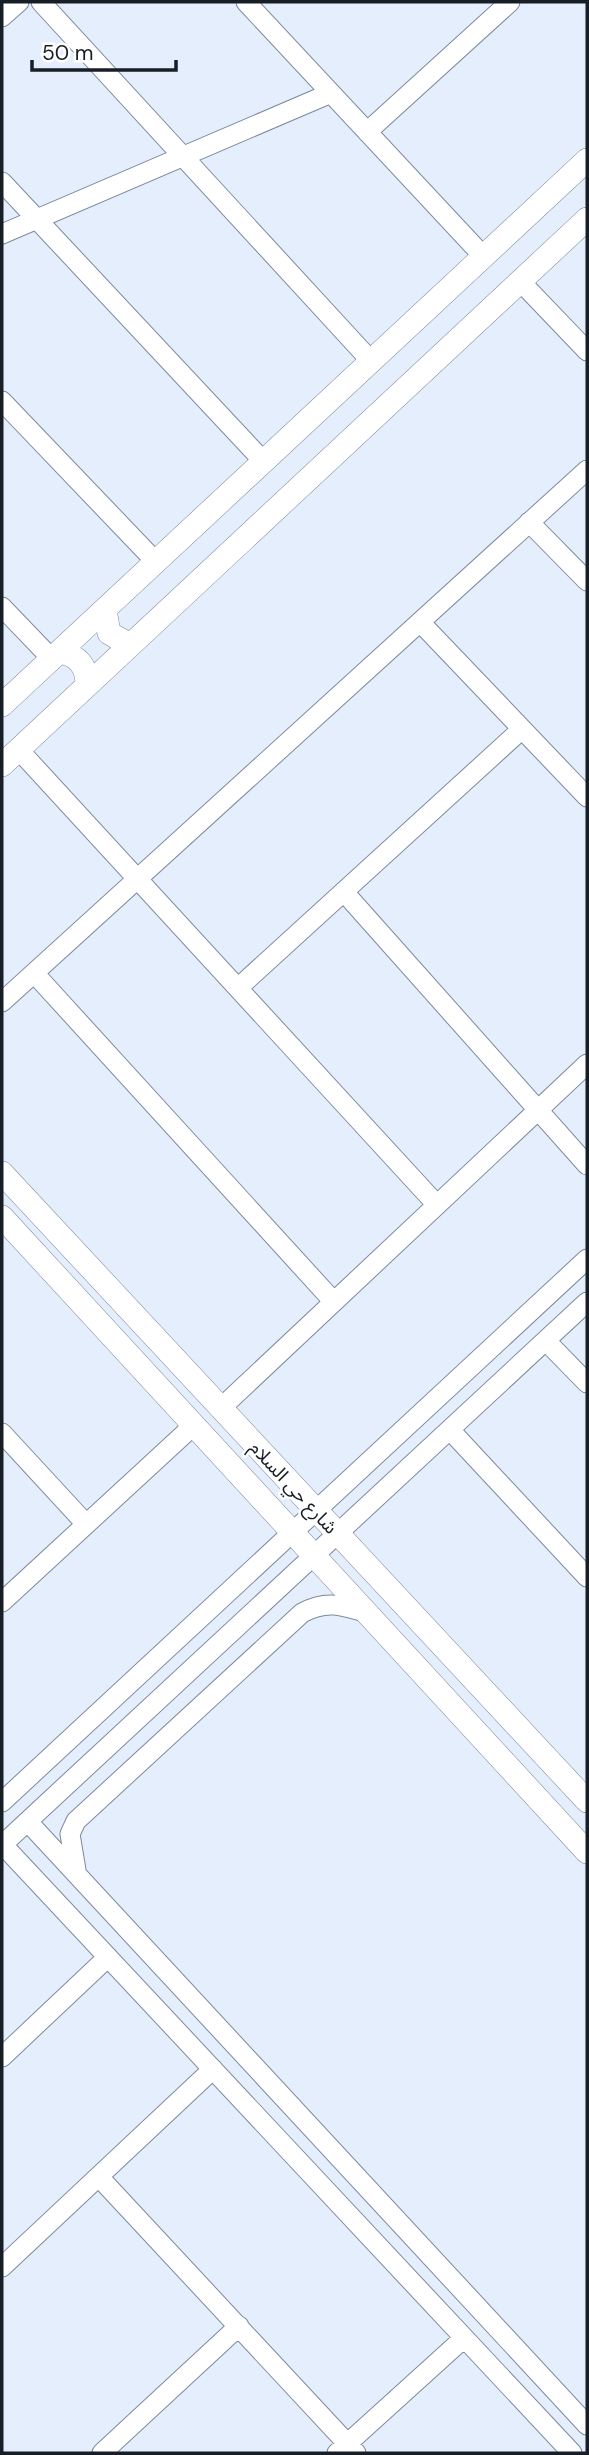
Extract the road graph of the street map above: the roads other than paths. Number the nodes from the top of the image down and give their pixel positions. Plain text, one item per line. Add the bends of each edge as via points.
1 (19, 2) edge
2 (41, 2) edge
3 (246, 2) edge
4 (510, 2) edge
5 (2, 17) edge
6 (331, 93) junction
7 (368, 132) junction
8 (183, 155) junction
9 (587, 160) edge
10 (2, 182) edge
11 (36, 219) junction
12 (587, 219) edge
13 (2, 234) edge
14 (483, 256) junction
15 (520, 281) junction
16 (587, 351) edge
17 (371, 361) junction
18 (2, 401) edge
19 (264, 462) junction
20 (587, 470) edge
21 (529, 522) junction
22 (156, 562) junction
23 (587, 581) edge
24 (2, 607) edge
25 (105, 610) junction
26 (420, 622) junction
27 (130, 645) junction
28 (55, 655) junction
29 (87, 685) junction
30 (2, 705) edge
31 (522, 729) junction
32 (10, 757) edge
33 (587, 797) edge
34 (138, 878) junction
35 (344, 892) junction
36 (34, 973) junction
37 (238, 988) junction
38 (2, 1002) edge
39 (587, 1063) edge
40 (537, 1110) junction
41 (587, 1165) edge
42 (2, 1173) edge
43 (437, 1205) junction
44 (2, 1217) edge
45 (587, 1259) edge
46 (334, 1302) junction
47 (587, 1302) edge
48 (546, 1341) junction
49 (587, 1382) edge
50 (221, 1408) junction
51 (194, 1425) junction
52 (450, 1430) junction
53 (2, 1433) edge
54 (276, 1468) junction
55 (252, 1488) junction
56 (333, 1495) junction
57 (316, 1510) junction
58 (357, 1516) junction
59 (86, 1524) junction
60 (292, 1532) junction
61 (338, 1534) junction
62 (271, 1553) junction
63 (315, 1556) junction
64 (587, 1577) edge
65 (289, 1579) junction
66 (2, 1602) edge
67 (367, 1613) junction
68 (587, 1801) edge
69 (2, 1802) edge
70 (29, 1823) junction
71 (2, 1845) edge
72 (587, 1852) edge
73 (77, 1875) junction
74 (108, 1957) junction
75 (185, 1993) junction
76 (164, 2017) junction
77 (215, 2025) junction
78 (189, 2043) junction
79 (2, 2057) edge
80 (213, 2069) junction
81 (99, 2176) junction
82 (2, 2267) edge
83 (239, 2326) junction
84 (464, 2338) junction
85 (587, 2425) edge
86 (347, 2450) edge
87 (102, 2453) edge
88 (572, 2453) edge

1 - 5 street
2 - 8 street
3 - 6 street
4 - 7 street
6 - 7 street
6 - 8 street
7 - 14 street
8 - 11 street
8 - 17 street
9 - 14 main road
10 - 11 street
11 - 13 street
11 - 19 street
12 - 15 main road
14 - 17 main road
15 - 16 street
15 - 27 main road
17 - 19 main road
18 - 22 street
19 - 22 main road
20 - 21 street
21 - 23 street
21 - 26 street
22 - 25 main road
24 - 28 street
25 - 27 main road via 110,633
25 - 28 main road
26 - 31 street
26 - 34 street
27 - 29 main road
28 - 29 main road via 81,662
28 - 30 main road
29 - 32 main road
31 - 33 street
31 - 35 street
32 - 34 street
34 - 36 street
34 - 37 street
35 - 37 street
35 - 40 street
36 - 38 street
36 - 46 street
37 - 43 street
39 - 40 street
40 - 41 street
40 - 43 street
42 - 50 main road, شارع حي السلام
43 - 46 street
44 - 51 main road
45 - 56 street
46 - 50 street
47 - 48 street
48 - 49 street
48 - 52 street
50 - 54 main road, شارع حي السلام
51 - 55 main road
51 - 59 street
52 - 58 street
52 - 64 street
53 - 59 street
54 - 55 main road via 267,1482
54 - 57 main road, شارع حي السلام
55 - 60 main road
56 - 57 street
56 - 58 street via 332,1507 340,1517
57 - 60 street
57 - 61 main road, شارع حي السلام
58 - 61 street
59 - 66 street
60 - 62 street
60 - 63 main road
61 - 63 street
61 - 68 main road, شارع حي السلام
62 - 65 street via 283,1553 292,1561
62 - 69 street
63 - 65 street
63 - 67 main road
65 - 70 street
67 - 72 main road
67 - 73 street via 330,1603 302,1613 76,1821 70,1834
70 - 71 street
70 - 73 street
71 - 74 street
73 - 75 street
74 - 76 street
74 - 79 street
75 - 76 street via 185,2013 175,2019
75 - 77 street
76 - 78 street
77 - 78 street via 204,2021 193,2026
77 - 85 street
78 - 80 street
80 - 81 street
80 - 84 street
81 - 82 street
81 - 83 street
83 - 86 street
83 - 87 street
84 - 86 street
84 - 88 street

